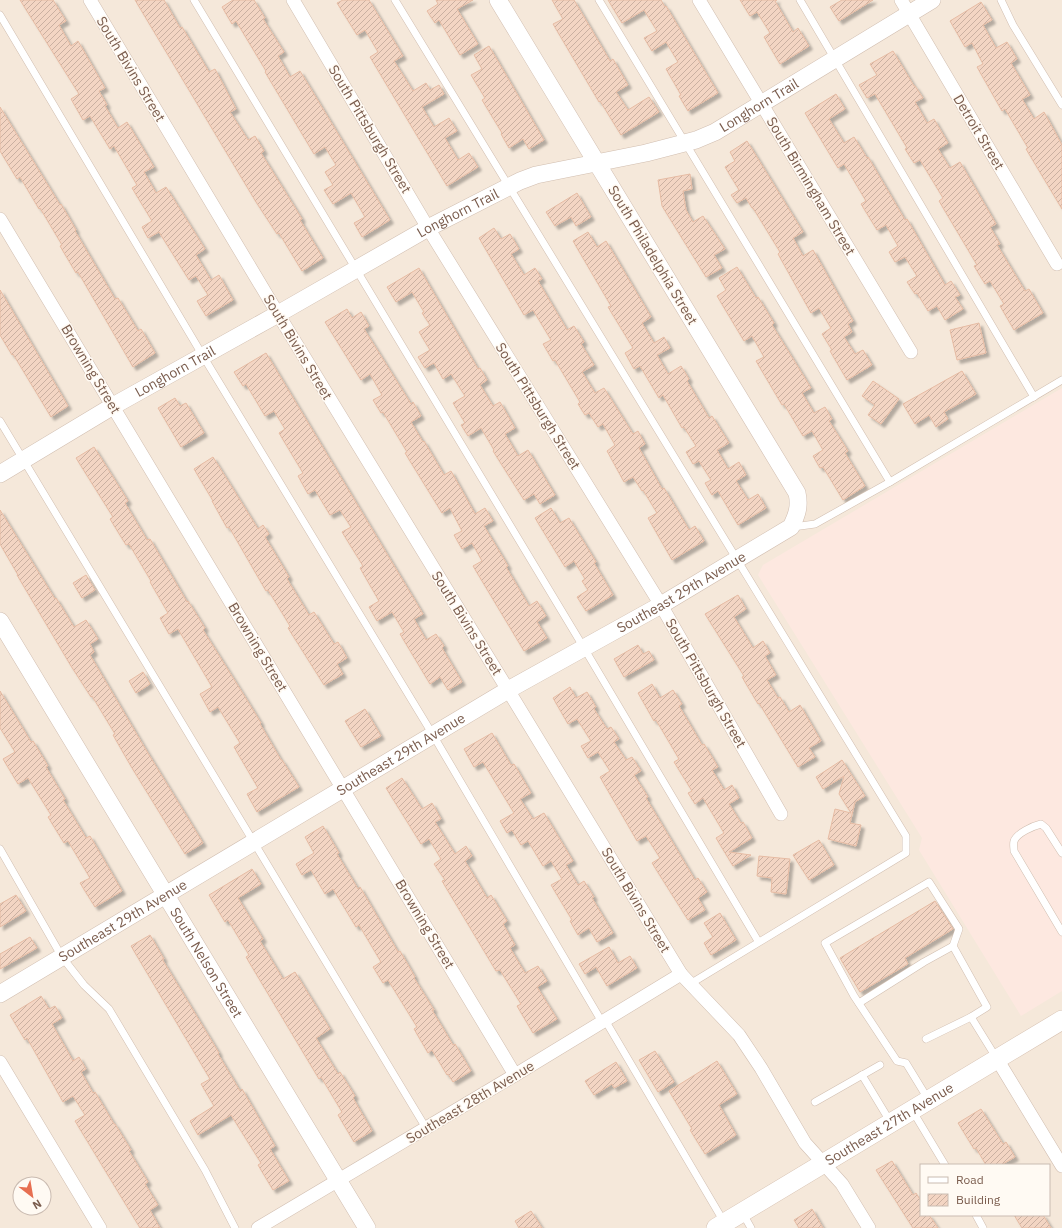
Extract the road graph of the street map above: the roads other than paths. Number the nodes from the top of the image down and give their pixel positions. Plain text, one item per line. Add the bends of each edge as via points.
1 (90, 0) edge
2 (194, 0) edge
3 (293, 0) edge
4 (395, 0) edge
5 (498, 0) edge
6 (599, 0) edge
7 (699, 0) edge
8 (800, 0) edge
9 (932, 0) edge
10 (1001, 0) edge
11 (905, 7) edge
12 (0, 15) edge
13 (835, 59) junction
14 (762, 104) junction
15 (1062, 105) edge
16 (685, 144) junction
17 (596, 162) junction
18 (510, 186) junction
19 (0, 219) edge
20 (428, 228) junction
21 (1057, 264) dead end
22 (355, 269) junction
23 (278, 314) junction
24 (911, 352) dead end
25 (203, 356) junction
26 (1062, 380) edge
27 (1034, 397) junction
28 (113, 406) junction
29 (0, 421) edge
30 (23, 460) junction
31 (0, 474) edge
32 (890, 482) junction
33 (794, 520) junction
34 (736, 560) junction
35 (661, 605) junction
36 (0, 621) edge
37 (584, 648) junction
38 (508, 690) junction
39 (432, 735) junction
40 (343, 788) junction
41 (781, 814) dead end
42 (253, 842) junction
43 (0, 849) edge
44 (1062, 853) edge
45 (165, 895) junction
46 (1062, 932) edge
47 (758, 941) junction
48 (953, 946) junction
49 (62, 957) junction
50 (681, 974) junction
51 (690, 984) junction
52 (0, 994) edge
53 (859, 1003) junction
54 (971, 1017) junction
55 (1062, 1020) edge
56 (604, 1021) junction
57 (926, 1038) dead end
58 (997, 1059) junction
59 (0, 1062) edge
60 (880, 1065) dead end
61 (515, 1075) junction
62 (862, 1075) junction
63 (929, 1100) junction
64 (815, 1102) dead end
65 (912, 1110) junction
66 (891, 1123) junction
67 (426, 1128) junction
68 (823, 1163) junction
69 (945, 1164) edge
70 (1062, 1166) edge
71 (338, 1180) junction
72 (977, 1216) edge
73 (747, 1220) edge
74 (720, 1225) edge
75 (100, 1228) edge
76 (235, 1228) edge
77 (258, 1228) edge
78 (367, 1228) edge
79 (869, 1228) edge
80 (984, 1228) edge

1 - 23 street, South Bivins Street
2 - 22 lane
3 - 20 street, South Pittsburgh Street
4 - 18 lane
5 - 17 street, South Philadelphia Street
6 - 16 lane
7 - 14 street, South Birmingham Street
8 - 13 lane
9 - 11 street, Longhorn Trail
10 - 15 lane via 1013,25
11 - 13 street, Longhorn Trail
11 - 21 street, Detroit Street
12 - 25 lane
13 - 14 street, Longhorn Trail
13 - 27 lane
14 - 16 street, Longhorn Trail via 715,132
14 - 24 street, South Birmingham Street
16 - 17 street, Longhorn Trail
16 - 32 lane
17 - 18 street, Longhorn Trail via 536,175
17 - 33 street, South Philadelphia Street via 797,493 799,501
18 - 20 street, Longhorn Trail
18 - 34 lane
19 - 28 street, Browning Street
20 - 22 street, Longhorn Trail
20 - 35 street, South Pittsburgh Street
22 - 23 street, Longhorn Trail
22 - 37 lane
23 - 25 street, Longhorn Trail
23 - 38 street, South Bivins Street
25 - 28 street, Longhorn Trail
25 - 39 lane
26 - 27 lane
27 - 32 lane
28 - 30 street, Longhorn Trail
28 - 40 street, Browning Street
29 - 30 lane
30 - 31 street, Longhorn Trail
30 - 42 lane
32 - 33 lane via 815,524
33 - 34 street, Southeast 29th Avenue
34 - 35 street, Southeast 29th Avenue
34 - 47 lane via 906,836 906,853
35 - 37 street, Southeast 29th Avenue
35 - 41 street, South Pittsburgh Street
36 - 45 street, South Nelson Street
37 - 38 street, Southeast 29th Avenue
37 - 47 lane
38 - 39 street, Southeast 29th Avenue
38 - 50 street, South Bivins Street
39 - 40 street, Southeast 29th Avenue
39 - 56 lane
40 - 42 street, Southeast 29th Avenue
40 - 61 street, Browning Street
42 - 45 street, Southeast 29th Avenue
42 - 67 lane
43 - 49 lane
44 - 46 lane via 1041,824 1018,836 1014,842 1014,851
45 - 49 street, Southeast 29th Avenue
45 - 71 street, South Nelson Street
47 - 51 lane
48 - 53 lane
48 - 53 lane via 959,929 929,882 825,943
48 - 54 lane via 987,1007
49 - 52 street, Southeast 29th Avenue
49 - 76 lane via 84,985 109,1009 205,1170
50 - 51 street, South Bivins Street
50 - 56 street, Southeast 28th Avenue
51 - 68 street, South Bivins Street via 739,1035 805,1143
53 - 63 lane via 897,1061 906,1063
54 - 57 lane
54 - 58 lane
55 - 58 main road, Southeast 27th Avenue
56 - 61 street, Southeast 28th Avenue
56 - 74 lane
58 - 63 main road, Southeast 27th Avenue
58 - 70 street
59 - 75 street
60 - 62 lane
61 - 67 street, Southeast 28th Avenue
62 - 64 lane
62 - 66 lane
63 - 65 main road, Southeast 27th Avenue
65 - 66 main road, Southeast 27th Avenue
65 - 69 lane
66 - 68 main road, Southeast 27th Avenue
67 - 71 street, Southeast 28th Avenue
68 - 73 main road, Southeast 27th Avenue
68 - 79 street, South Bivins Street via 842,1184
71 - 77 street, Southeast 28th Avenue
71 - 78 street, South Nelson Street
72 - 80 lane
73 - 74 main road, Southeast 27th Avenue

